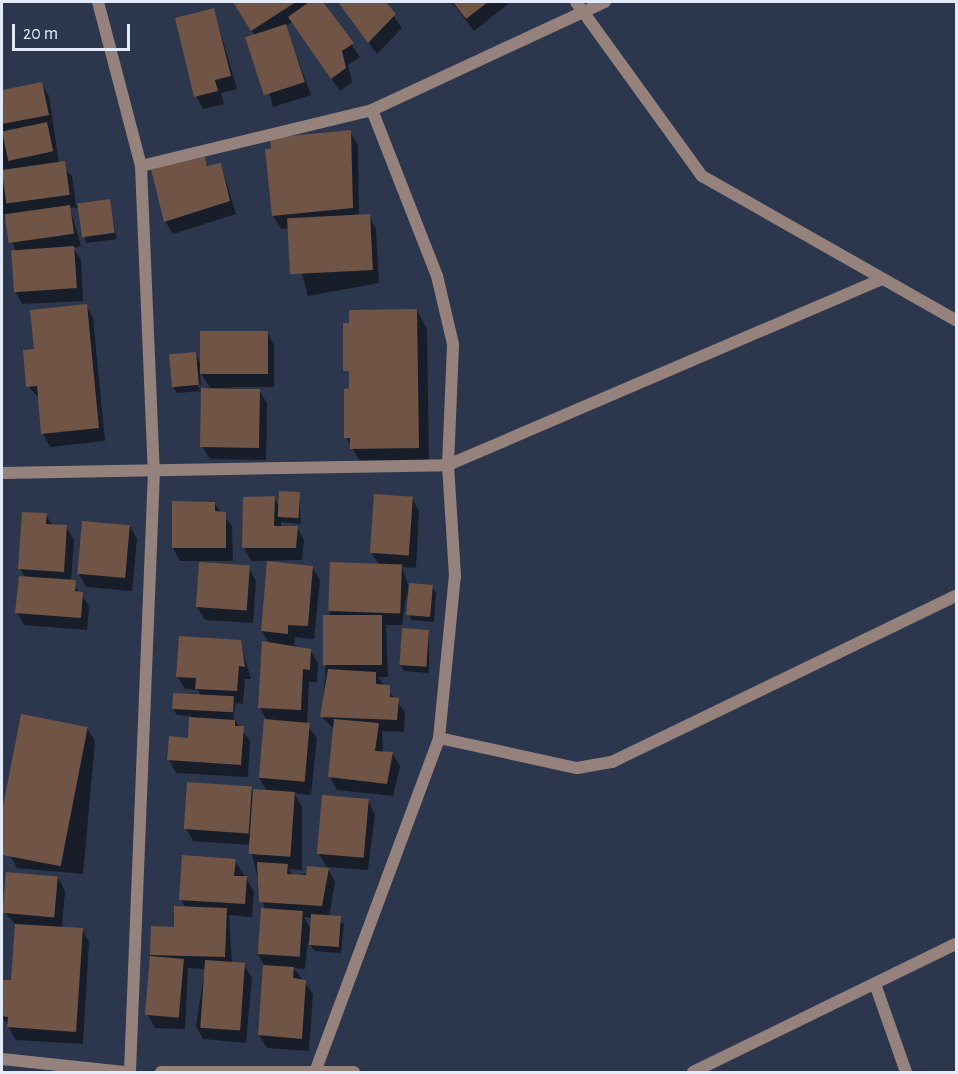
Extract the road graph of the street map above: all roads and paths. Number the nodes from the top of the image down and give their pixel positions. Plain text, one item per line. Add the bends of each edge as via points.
1 (98, 2) edge
2 (576, 2) edge
3 (604, 2) edge
4 (584, 12) junction
5 (372, 110) junction
6 (141, 166) junction
7 (881, 279) junction
8 (957, 320) edge
9 (448, 465) junction
10 (154, 471) junction
11 (2, 473) edge
12 (957, 596) edge
13 (439, 738) junction
14 (957, 944) edge
15 (875, 984) junction
16 (2, 1059) edge
17 (315, 1071) edge
18 (124, 1072) edge
19 (130, 1072) edge
20 (161, 1072) edge
21 (354, 1072) edge
22 (693, 1072) edge
23 (906, 1072) edge

1 - 6 street
2 - 4 street
3 - 4 street
4 - 5 street
4 - 7 street via 702,176
5 - 6 street
5 - 9 street via 437,276 453,344
6 - 10 street
7 - 8 street
7 - 9 street
9 - 10 street
9 - 13 street via 455,576
10 - 11 street
10 - 19 street
12 - 13 street via 612,762 577,768
13 - 17 street
14 - 15 street
15 - 22 street
15 - 23 street
16 - 18 street
17 - 20 street
17 - 21 street

